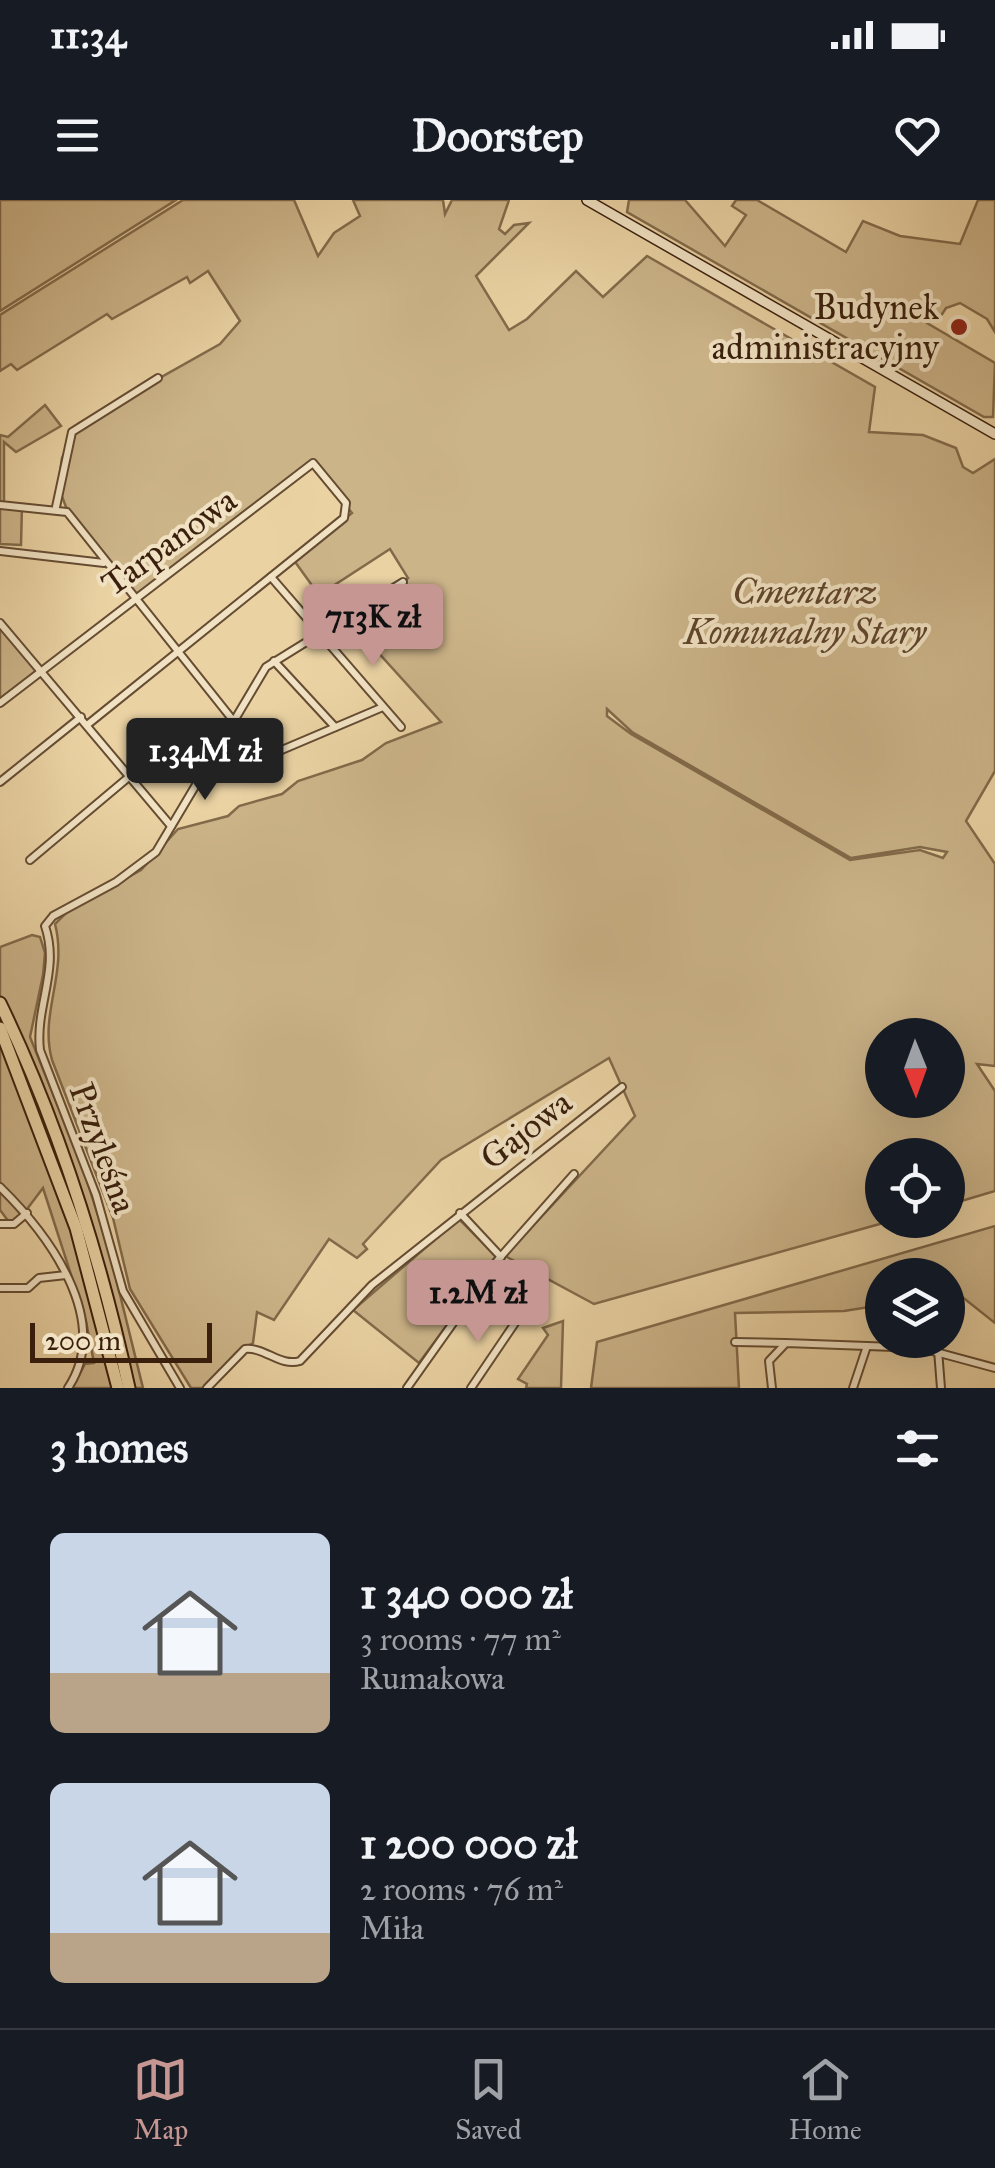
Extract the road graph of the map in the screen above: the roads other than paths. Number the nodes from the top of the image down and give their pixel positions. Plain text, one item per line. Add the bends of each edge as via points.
1 (587, 200) edge
2 (158, 378) dead end
3 (995, 434) edge
4 (0, 504) edge
5 (56, 507) junction
6 (0, 551) edge
7 (105, 563) junction
8 (271, 578) junction
9 (403, 582) dead end
10 (136, 602) junction
11 (0, 624) edge
12 (318, 636) junction
13 (178, 654) junction
14 (274, 661) junction
15 (41, 670) junction
16 (0, 703) edge
17 (383, 707) junction
18 (81, 717) junction
19 (232, 719) junction
20 (87, 725) junction
21 (336, 727) junction
22 (401, 727) dead end
23 (130, 776) junction
24 (0, 782) edge
25 (171, 826) junction
26 (30, 860) dead end
27 (0, 1002) edge
28 (0, 1028) edge
29 (622, 1087) dead end
30 (574, 1174) dead end
31 (0, 1187) edge
32 (460, 1212) junction
33 (27, 1213) junction
34 (0, 1224) edge
35 (501, 1256) junction
36 (66, 1275) junction
37 (0, 1288) edge
38 (515, 1323) dead end
39 (734, 1342) dead end
40 (786, 1344) junction
41 (865, 1346) edge
42 (865, 1352) edge
43 (939, 1358) edge
44 (963, 1358) edge
45 (995, 1368) edge
46 (68, 1388) edge
47 (118, 1388) edge
48 (129, 1388) edge
49 (180, 1388) edge
50 (207, 1388) edge
51 (407, 1388) edge
52 (471, 1388) edge
53 (772, 1388) edge
54 (853, 1388) edge
55 (941, 1388) edge

1 - 3 main road
2 - 5 street via 72,432
4 - 5 street
5 - 7 street
6 - 7 street
7 - 10 street
8 - 10 street, Tarpanowa via 344,518 346,503 313,463
8 - 12 street
8 - 13 street
9 - 12 street
10 - 13 street
10 - 15 street, Tarpanowa via 121,606
11 - 15 street
12 - 14 street
12 - 17 street
13 - 19 street
13 - 20 street
14 - 19 street
14 - 21 street
15 - 16 street, Tarpanowa
15 - 18 street
17 - 21 street
17 - 22 street
18 - 20 street
18 - 24 street
19 - 21 street via 271,753
19 - 25 street
20 - 23 street
23 - 25 street
23 - 26 street
25 - 49 street, Przyleśna via 146,862 44,926 53,963 40,1050 96,1196 123,1291
27 - 48 highway via 70,1173
28 - 47 highway via 76,1228
29 - 32 street, Gajowa
30 - 35 street, Gajowa
31 - 33 street
32 - 35 street, Gajowa
32 - 50 street, Gajowa via 372,1285 300,1361 288,1364 245,1348
33 - 34 street via 14,1224
33 - 36 street
35 - 51 street, Gajowa
36 - 37 street via 38,1278 28,1288
36 - 46 street via 83,1341
38 - 52 street
39 - 40 street
40 - 41 street
40 - 53 street via 769,1360
42 - 54 street
43 - 55 street
44 - 45 street

